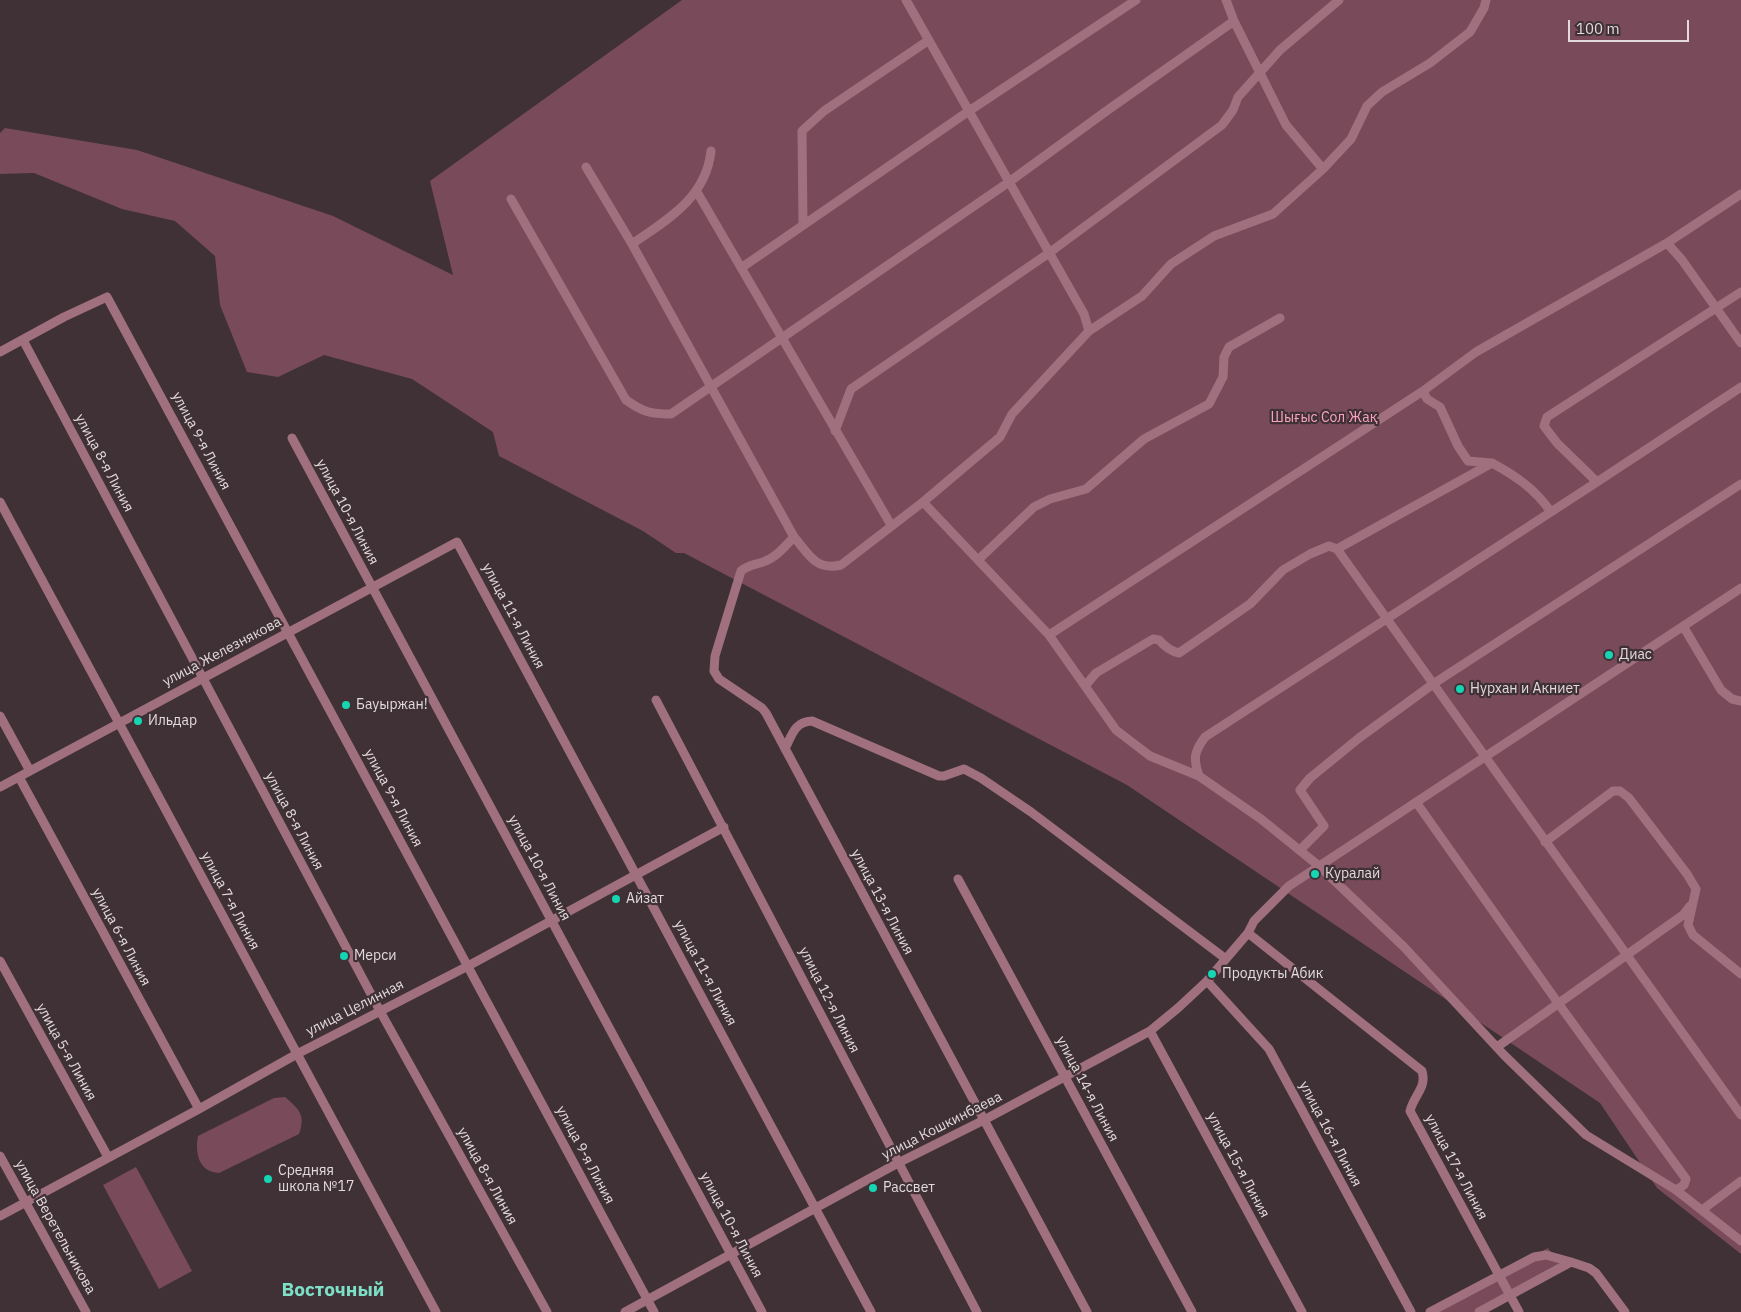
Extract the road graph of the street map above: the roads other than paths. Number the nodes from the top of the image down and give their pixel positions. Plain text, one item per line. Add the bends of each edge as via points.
1 (906, 0) edge
2 (1136, 0) edge
3 (1226, 0) edge
4 (1339, 0) edge
5 (1486, 0) edge
6 (1234, 21) junction
7 (929, 40) junction
8 (1260, 74) junction
9 (969, 111) junction
10 (711, 151) dead end
11 (586, 167) dead end
12 (1323, 169) junction
13 (1009, 182) junction
14 (697, 192) junction
15 (1741, 194) edge
16 (511, 198) dead end
17 (803, 226) junction
18 (1667, 243) junction
19 (632, 244) junction
20 (1049, 253) junction
21 (741, 268) junction
22 (1741, 292) edge
23 (1717, 307) junction
24 (1280, 318) dead end
25 (1089, 331) junction
26 (782, 339) junction
27 (22, 340) junction
28 (1741, 343) edge
29 (0, 352) edge
30 (712, 386) junction
31 (1741, 386) edge
32 (1423, 392) junction
33 (835, 431) junction
34 (292, 438) dead end
35 (1492, 463) junction
36 (1597, 482) junction
37 (1741, 484) edge
38 (0, 502) edge
39 (923, 502) junction
40 (1550, 512) junction
41 (891, 525) junction
42 (794, 537) junction
43 (457, 542) joint
44 (1337, 549) junction
45 (978, 560) junction
46 (372, 587) junction
47 (1741, 588) edge
48 (1387, 619) junction
49 (1683, 626) junction
50 (288, 632) junction
51 (1049, 635) junction
52 (202, 678) junction
53 (1433, 684) junction
54 (1085, 686) junction
55 (656, 700) dead end
56 (1741, 701) edge
57 (0, 716) edge
58 (119, 724) junction
59 (785, 750) junction
60 (1484, 757) junction
61 (30, 771) junction
62 (1199, 776) junction
63 (19, 777) junction
64 (0, 787) edge
65 (1416, 802) junction
66 (724, 827) junction
67 (1545, 842) junction
68 (1300, 850) junction
69 (1319, 866) junction
70 (636, 873) junction
71 (958, 878) dead end
72 (1691, 906) junction
73 (551, 919) junction
74 (1248, 933) junction
75 (1626, 955) junction
76 (1226, 959) junction
77 (0, 961) edge
78 (468, 966) junction
79 (1741, 974) edge
80 (1207, 981) junction
81 (1558, 1004) junction
82 (380, 1012) junction
83 (1150, 1031) junction
84 (1497, 1047) junction
85 (297, 1054) junction
86 (1064, 1076) junction
87 (199, 1109) junction
88 (1741, 1116) edge
89 (984, 1120) junction
90 (0, 1156) edge
91 (108, 1157) junction
92 (898, 1163) junction
93 (1741, 1181) edge
94 (1676, 1190) junction
95 (25, 1202) junction
96 (816, 1208) junction
97 (1702, 1210) junction
98 (0, 1216) edge
99 (1741, 1241) edge
100 (731, 1254) junction
101 (1571, 1262) junction
102 (1499, 1275) junction
103 (1510, 1296) junction
104 (647, 1300) junction
105 (86, 1312) edge
106 (436, 1312) edge
107 (547, 1312) edge
108 (625, 1312) edge
109 (654, 1312) edge
110 (762, 1312) edge
111 (871, 1312) edge
112 (977, 1312) edge
113 (1087, 1312) edge
114 (1192, 1312) edge
115 (1302, 1312) edge
116 (1410, 1312) edge
117 (1430, 1312) edge
118 (1480, 1312) edge
119 (1519, 1312) edge
120 (1625, 1312) edge

1 - 7 street
2 - 9 street
3 - 6 street
4 - 8 street via 1280,50
5 - 12 street via 1470,32 1430,64 1382,92 1367,106 1352,139
6 - 8 street
6 - 13 street
7 - 9 street
7 - 17 street via 824,111 802,131
8 - 12 street via 1286,124
8 - 20 street via 1238,97 1222,125
9 - 13 street
9 - 17 street
10 - 14 street via 710,166
11 - 19 street
12 - 25 street via 1273,214 1214,236 1171,264 1142,296
13 - 20 street
13 - 26 street
14 - 19 street via 672,216
14 - 21 street
15 - 18 street
16 - 30 street via 626,400 652,414 671,414
17 - 21 street
18 - 23 street
18 - 32 street via 1476,352
19 - 30 street
20 - 25 street via 1084,314
20 - 33 street via 851,389
21 - 26 street
22 - 23 street
23 - 28 street
23 - 36 street via 1547,417 1544,426 1557,443
24 - 45 street via 1229,347 1224,357 1223,377 1209,404 1144,439 1086,489 1034,507
25 - 39 street via 1012,414 1000,437
26 - 30 street
26 - 33 street
27 - 29 street
27 - 50 street, улица 9-я Линия via 107,297
27 - 52 street, улица 8-я Линия
30 - 42 street
31 - 36 street
32 - 35 street via 1427,399 1440,407 1468,460
32 - 51 street
33 - 41 street
34 - 46 street, улица 10-я Линия
35 - 40 street via 1530,487
35 - 44 street
36 - 40 street
37 - 53 street
38 - 58 street, улица 7-я Линия
39 - 41 street
39 - 45 street
40 - 48 street
41 - 42 street via 841,565 830,568 813,560
42 - 59 street, улица 13-я Линия via 766,562 741,570 715,656 714,671 718,679 762,708
43 - 46 street, улица Железнякова
43 - 70 street, улица 11-я Линия
44 - 48 street
44 - 54 street via 1329,546 1283,570 1250,604 1179,653 1153,639 1096,674
45 - 51 street
46 - 50 street, улица Железнякова
46 - 73 street, улица 10-я Линия
47 - 49 street, улица Кошкинбаева
48 - 53 street
48 - 62 street via 1204,736 1196,750
49 - 56 street via 1722,690 1732,699
49 - 60 street, улица Кошкинбаева
50 - 52 street, улица Железнякова
50 - 78 street, улица 9-я Линия
51 - 54 street
52 - 58 street, улица Железнякова
52 - 82 street, улица 8-я Линия
53 - 60 street
53 - 68 street via 1359,738 1300,790 1324,826
54 - 62 street via 1116,730 1150,756
55 - 66 street, улица 12-я Линия
57 - 61 street
58 - 61 street, улица Железнякова
58 - 85 street, улица 7-я Линия
59 - 76 street via 798,725 812,721 940,776 964,769 1031,812
59 - 89 street, улица 13-я Линия
60 - 65 street, улица Кошкинбаева
60 - 67 street
61 - 63 street, улица Железнякова
62 - 68 street
63 - 64 street, улица Железнякова
63 - 87 street, улица 6-я Линия
65 - 69 street, улица Кошкинбаева
65 - 81 street
66 - 70 street, улица Целинная
66 - 92 street, улица 12-я Линия
67 - 72 street via 1613,791 1620,792 1629,798 1687,874 1696,889
67 - 75 street
68 - 69 street
69 - 74 street, улица Кошкинбаева via 1290,886 1254,921
69 - 84 street via 1404,947
70 - 73 street, улица Целинная
70 - 96 street, улица 11-я Линия
71 - 86 street, улица 14-я Линия
72 - 75 street
72 - 79 street via 1688,924 1694,935
73 - 78 street, улица Целинная
73 - 100 street, улица 10-я Линия
74 - 76 street, улица Кошкинбаева
74 - 102 street, улица 17-я Линия via 1422,1071 1424,1084 1410,1111
75 - 81 street
75 - 88 street
76 - 80 street, улица Кошкинбаева
77 - 91 street, улица 5-я Линия
78 - 82 street, улица Целинная
78 - 104 street, улица 9-я Линия
80 - 83 street, улица Кошкинбаева
80 - 116 street, улица 16-я Линия via 1269,1049
81 - 84 street
81 - 94 street via 1686,1179 1684,1185
82 - 85 street, улица Целинная
82 - 107 street, улица 8-я Линия
83 - 86 street, улица Кошкинбаева
83 - 115 street, улица 15-я Линия
84 - 94 street via 1586,1135
85 - 87 street, улица Целинная
85 - 106 street, улица 7-я Линия
86 - 89 street, улица Кошкинбаева
86 - 114 street, улица 14-я Линия
87 - 91 street, улица Целинная
89 - 92 street, улица Кошкинбаева
89 - 113 street, улица 13-я Линия
90 - 95 street, улица Веретельникова
91 - 95 street, улица Целинная
92 - 96 street, улица Кошкинбаева
92 - 112 street, улица 12-я Линия
93 - 97 street
94 - 97 street
95 - 98 street, улица Целинная
95 - 105 street, улица Веретельникова
96 - 100 street, улица Кошкинбаева
96 - 111 street, улица 11-я Линия
97 - 99 street
100 - 104 street, улица Кошкинбаева
100 - 110 street, улица 10-я Линия
101 - 102 street via 1546,1255 1534,1257
101 - 103 street
101 - 120 street via 1596,1273
102 - 103 street, улица 17-я Линия
102 - 117 street
103 - 118 street
103 - 119 street, улица 17-я Линия
104 - 108 street, улица Кошкинбаева
104 - 109 street, улица 9-я Линия

